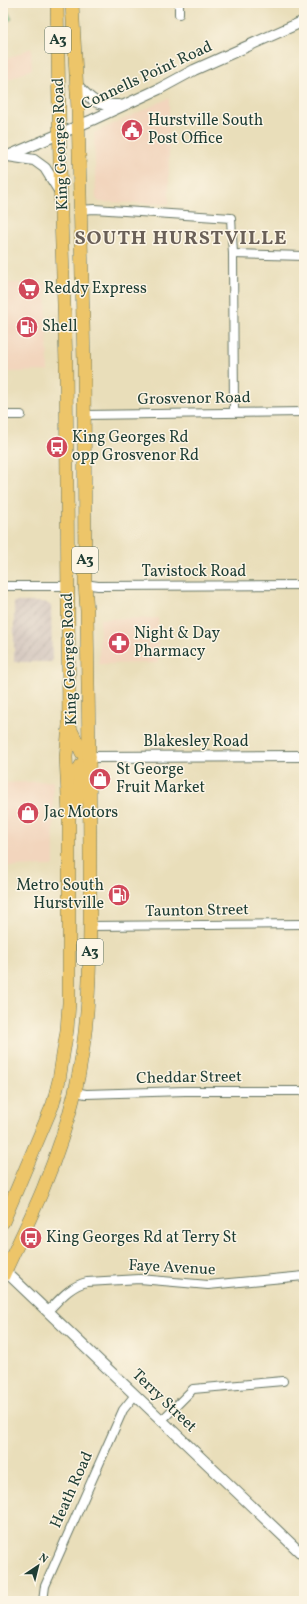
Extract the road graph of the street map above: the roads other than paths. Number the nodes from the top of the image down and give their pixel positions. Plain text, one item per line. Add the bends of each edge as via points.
1 (57, 3) edge
2 (72, 3) edge
3 (180, 3) edge
4 (179, 14) dead end
5 (304, 21) edge
6 (76, 84) junction
7 (123, 105) junction
8 (79, 125) junction
9 (60, 133) junction
10 (5, 157) edge
11 (60, 192) junction
12 (80, 210) junction
13 (233, 254) junction
14 (304, 256) edge
15 (234, 412) junction
16 (304, 412) edge
17 (3, 415) edge
18 (21, 415) dead end
19 (84, 415) junction
20 (85, 584) junction
21 (304, 585) edge
22 (3, 586) edge
23 (68, 586) junction
24 (68, 724) junction
25 (304, 756) edge
26 (89, 758) junction
27 (69, 816) junction
28 (304, 924) edge
29 (90, 926) junction
30 (304, 1091) edge
31 (75, 1092) junction
32 (3, 1222) edge
33 (4, 1272) edge
34 (304, 1276) edge
35 (48, 1311) junction
36 (284, 1381) dead end
37 (135, 1394) junction
38 (162, 1420) junction
39 (304, 1556) edge
40 (43, 1601) edge

1 - 9 highway, King Georges Road / A3
2 - 6 highway, King Georges Road / A3
3 - 4 street
5 - 7 street, Connells Point Road
6 - 7 street via 92,101 106,106
6 - 8 highway, King Georges Road / A3
7 - 8 street, Connells Point Road
8 - 9 street, Connells Point Road
8 - 12 highway, King Georges Road / A3
9 - 10 street, Connells Point Road
9 - 11 highway, King Georges Road / A3
10 - 11 street via 34,160 45,168
11 - 23 highway, King Georges Road / A3 via 66,349
12 - 13 street via 231,218
12 - 19 highway, King Georges Road / A3
13 - 14 street
13 - 15 street
15 - 16 street, Grosvenor Road
15 - 19 street, Grosvenor Road
17 - 18 street
19 - 20 highway, King Georges Road / A3
20 - 21 street, Tavistock Road
20 - 26 highway, King Georges Road / A3
22 - 23 street
23 - 24 highway, King Georges Road / A3
24 - 26 highway via 82,753
24 - 27 highway, King Georges Road / A3 via 66,757
25 - 26 street, Blakesley Road
26 - 27 highway via 77,772 77,801
26 - 29 highway, King Georges Road / A3
27 - 32 highway, King Georges Road / A3 via 69,1003 59,1080 44,1127
28 - 29 street, Taunton Street
29 - 31 highway, King Georges Road / A3 via 88,1017
30 - 31 street, Cheddar Street via 86,1094
31 - 33 highway, King Georges Road / A3 via 60,1144 42,1190
33 - 35 street, Terry Street
34 - 35 street, Faye Avenue via 212,1285 140,1279 87,1282 69,1290
35 - 37 street, Terry Street
36 - 38 street via 193,1389
37 - 38 street, Terry Street
37 - 40 street, Heath Road via 123,1410 45,1586
38 - 39 street, Terry Street

